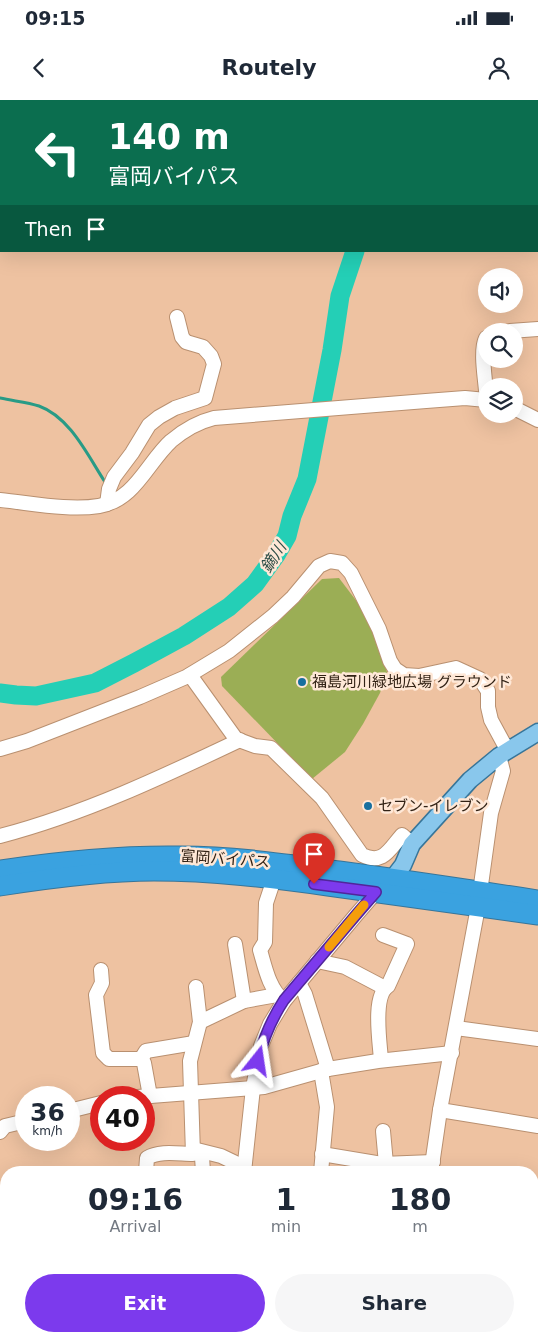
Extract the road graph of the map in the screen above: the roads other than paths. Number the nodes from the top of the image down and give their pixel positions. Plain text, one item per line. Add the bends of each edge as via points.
1 (177, 317) dead end
2 (538, 329) edge
3 (523, 330) edge
4 (478, 399) edge
5 (523, 412) edge
6 (538, 420) edge
7 (0, 500) edge
8 (107, 504) junction
9 (190, 675) junction
10 (538, 732) edge
11 (240, 740) junction
12 (0, 749) edge
13 (505, 752) junction
14 (0, 836) edge
15 (412, 844) junction
16 (0, 870) edge
17 (393, 878) junction
18 (274, 879) junction
19 (0, 886) edge
20 (376, 892) junction
21 (479, 899) junction
22 (538, 900) edge
23 (538, 915) edge
24 (383, 935) dead end
25 (235, 944) dead end
26 (317, 962) junction
27 (101, 970) dead end
28 (299, 982) junction
29 (196, 987) dead end
30 (385, 988) junction
31 (281, 998) junction
32 (244, 1001) junction
33 (200, 1022) junction
34 (456, 1028) junction
35 (538, 1039) edge
36 (194, 1042) junction
37 (452, 1053) junction
38 (140, 1059) junction
39 (381, 1060) junction
40 (324, 1070) junction
41 (148, 1086) edge
42 (253, 1088) junction
43 (190, 1092) junction
44 (155, 1096) edge
45 (440, 1110) junction
46 (15, 1124) edge
47 (538, 1126) edge
48 (383, 1130) dead end
49 (0, 1132) edge
50 (193, 1149) junction
51 (322, 1154) junction
52 (386, 1164) junction
53 (146, 1166) edge
54 (203, 1166) edge
55 (237, 1166) edge
56 (244, 1166) edge
57 (321, 1166) edge
58 (417, 1166) edge
59 (432, 1166) edge

1 - 8 street via 182,337 186,342 203,347 214,364 205,398 175,408 149,425 114,477
2 - 3 street
4 - 8 street via 214,418 196,424 170,442 135,486
5 - 6 street
7 - 8 street via 75,508
9 - 11 street via 236,739
9 - 12 street
9 - 13 street via 229,651 273,616 320,566 330,561 342,563 351,572 395,669 404,675 419,676 456,668 480,679 488,691 491,720
10 - 13 main road
11 - 14 street via 113,798 36,827
11 - 15 street via 271,748 319,795 362,855 371,859 386,854 402,835
13 - 15 main road via 463,787
13 - 21 street via 503,771 490,813
15 - 17 main road
16 - 17 highway, 富岡バイパス via 118,857 182,856 255,860
17 - 20 main road
17 - 21 highway, 富岡バイパス
18 - 19 highway, 富岡バイパス via 152,871
18 - 20 highway, 富岡バイパス
18 - 31 street via 266,903 265,942 260,950 266,971
20 - 21 highway, 富岡バイパス
20 - 26 street
21 - 22 highway, 富岡バイパス
21 - 23 highway, 富岡バイパス
21 - 34 street
24 - 30 street via 406,944
25 - 32 street
26 - 28 street
26 - 30 street via 345,967
27 - 38 street via 102,983 96,995 102,1053 109,1059
28 - 31 street
28 - 40 street
29 - 33 street
30 - 39 street via 379,1005
31 - 32 street
31 - 42 street via 264,1036
32 - 33 street
33 - 36 street
34 - 35 street
34 - 37 street
36 - 38 street via 146,1051
36 - 43 street
37 - 39 street
37 - 45 street
38 - 41 street via 144,1063
39 - 40 street
40 - 42 street
40 - 51 street via 327,1107
42 - 43 street
42 - 56 street
43 - 44 street
43 - 50 street
45 - 47 street
45 - 59 street
46 - 49 street
48 - 52 street
50 - 53 street via 193,1154 152,1156 147,1158
50 - 54 street via 202,1157
50 - 55 street via 221,1156
51 - 52 street
51 - 57 street
52 - 58 street

